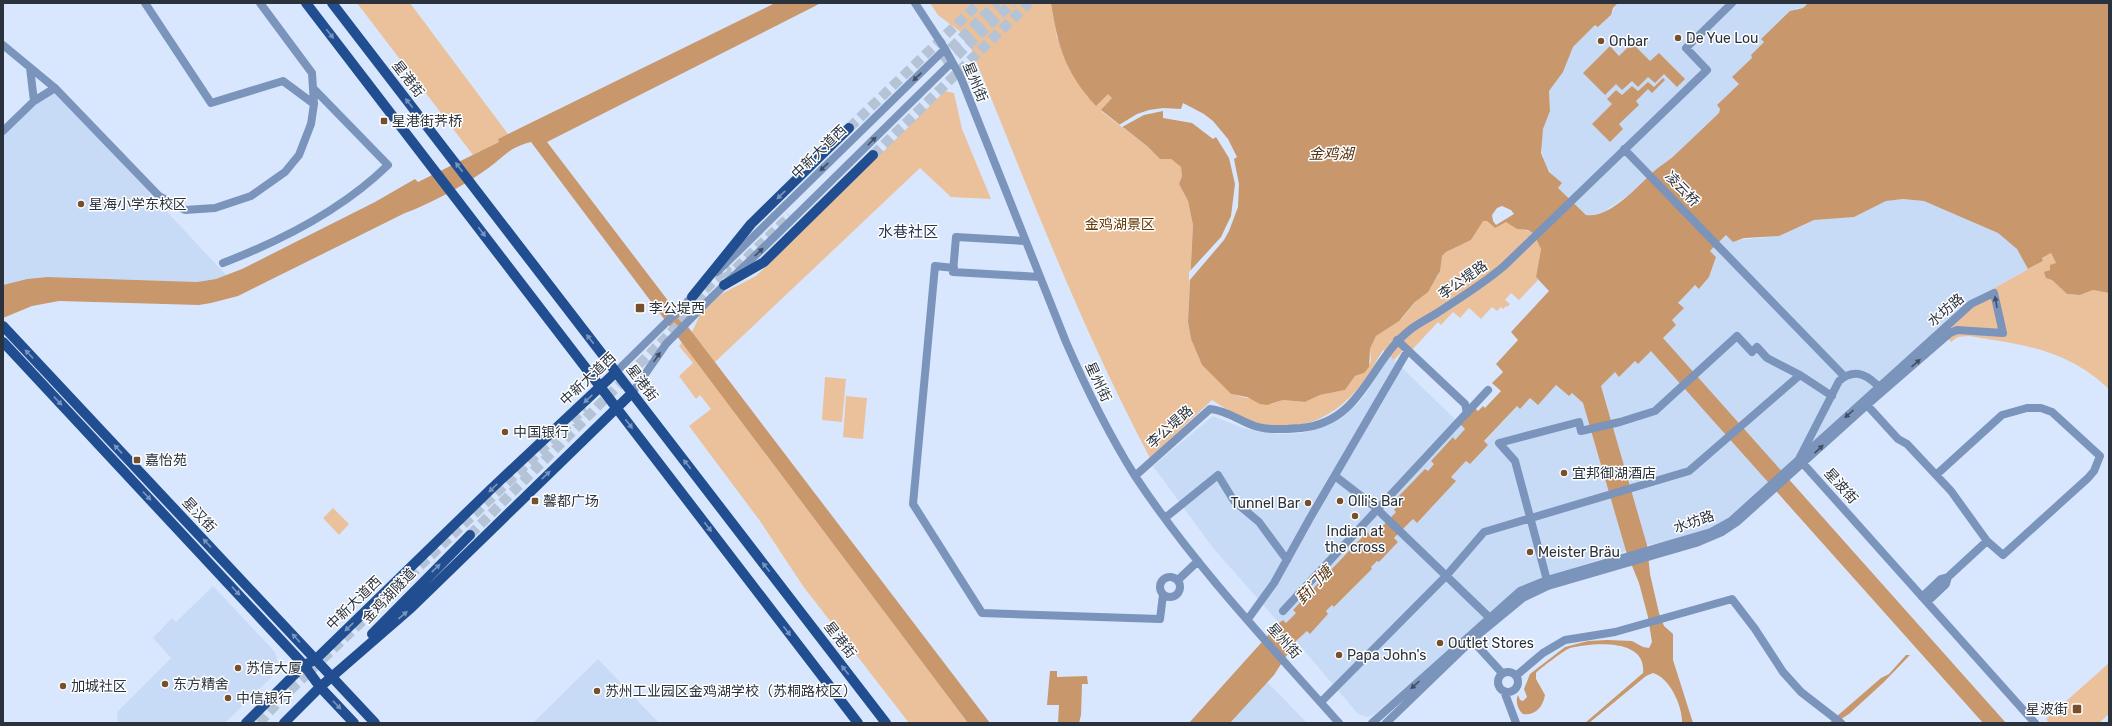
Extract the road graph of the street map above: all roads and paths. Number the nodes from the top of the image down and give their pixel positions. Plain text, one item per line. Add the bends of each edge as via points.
1 (145, 3) edge
2 (260, 3) edge
3 (306, 3) edge
4 (332, 3) edge
5 (915, 3) edge
6 (1732, 3) edge
7 (3, 45) edge
8 (945, 49) junction
9 (952, 62) junction
10 (30, 68) junction
11 (55, 88) junction
12 (314, 89) junction
13 (34, 101) junction
14 (314, 104) junction
15 (849, 128) tunnel mouth
16 (3, 131) edge
17 (1624, 148) junction
18 (873, 155) tunnel mouth
19 (1025, 241) junction
20 (223, 263) dead end
21 (954, 268) junction
22 (1040, 278) junction
23 (724, 285) junction
24 (692, 297) junction
25 (3, 326) edge
26 (1397, 340) junction
27 (3, 342) edge
28 (1408, 350) junction
29 (616, 372) junction
30 (1800, 375) junction
31 (1844, 376) junction
32 (601, 387) junction
33 (1881, 389) junction
34 (1488, 390) dead end
35 (632, 392) junction
36 (1832, 396) junction
37 (1867, 405) junction
38 (616, 407) junction
39 (1467, 413) junction
40 (1801, 461) junction
41 (1936, 475) junction
42 (1135, 476) junction
43 (1336, 476) junction
44 (1380, 511) junction
45 (1165, 518) junction
46 (1530, 518) junction
47 (470, 535) tunnel mouth
48 (1986, 541) junction
49 (1287, 560) junction
50 (1198, 562) junction
51 (1446, 574) junction
52 (1178, 580) junction
53 (1548, 583) junction
54 (1163, 595) junction
55 (1924, 599) junction
56 (1283, 611) dead end
57 (1248, 619) junction
58 (1491, 620) junction
59 (1472, 640) junction
60 (315, 660) junction
61 (304, 665) junction
62 (1502, 673) junction
63 (1516, 675) junction
64 (332, 677) junction
65 (320, 687) junction
66 (1504, 691) junction
67 (1320, 702) junction
68 (246, 723) edge
69 (284, 723) edge
70 (354, 723) edge
71 (375, 723) edge
72 (858, 723) edge
73 (886, 723) edge
74 (1338, 723) edge
75 (1372, 723) edge
76 (1386, 723) edge
77 (1516, 723) edge
78 (1841, 723) edge
79 (2035, 723) edge

1 - 14 street via 211,103 282,81
2 - 12 street via 312,73
3 -> 32 main road
29 -> 4 main road, 星港街
5 - 8 street, 星州街
6 - 17 street, 李公堤路 via 1686,48 1707,70
7 - 10 street
8 - 9 street, 星州街
8 -> 24 street, 中新大道西
9 - 19 street, 星州街 via 961,78
23 -> 9 street, 中新大道西
10 - 11 street
10 - 13 street
11 - 13 street
11 - 14 street via 153,190 168,202 186,210 215,208 235,203 251,196 284,172 299,156 311,124
12 - 14 street
12 - 20 street via 388,165 370,183 330,210 261,248
13 - 16 street
15 -> 24 main road via 750,224
17 - 26 street, 李公堤路 via 1523,249 1482,284
17 - 31 street, 凌云桥
18 - 23 main road via 764,262
19 - 21 street via 956,237
19 - 22 street, 星州街
21 - 22 street via 953,272
21 - 54 street via 935,266 912,504 982,613 1160,619
22 - 42 street, 星州街 via 1084,385
35 -> 23 street, 中新大道西 via 666,344
24 - 29 street, 中新大道西
60 -> 25 main road, 星汉街
26 - 28 street
26 - 42 street, 李公堤路 via 1363,390 1348,407 1332,419 1302,428 1265,428 1210,409
27 -> 61 main road, 星汉街
28 - 39 street via 1465,404
28 - 43 street
29 - 32 main road, 中新大道西
29 - 35 main road, 星港街
30 - 36 street
30 - 46 street via 1689,471
30 - 46 street via 1766,358 1757,347 1752,352 1736,336 1655,411 1581,431 1578,422 1499,443 1515,461
31 - 33 street via 1863,374
31 - 36 street
32 - 38 main road
32 -> 60 main road, 中新大道西
33 -> 33 street, 水坊路 via 1955,330 2002,333 1994,293 1971,304
33 - 37 street, 水坊路
33 -> 40 street, 水坊路
34 - 39 street
35 - 38 main road, 中新大道西
73 -> 35 main road, 星港街
36 - 40 street
40 -> 37 street, 水坊路
37 - 41 street
64 -> 38 main road, 中新大道西 via 410,608
38 -> 72 main road
39 - 44 street
40 - 53 street, 水坊路 via 1722,532 1696,543 1653,552
40 - 55 street, 星波街
41 - 48 street via 1951,491
41 - 48 street via 2002,416 2027,408 2041,408 2052,412 2100,456 2088,478 2003,555
42 - 45 street, 星州街
43 - 44 street
43 - 49 street
44 - 51 street
44 - 56 street
45 - 49 street via 1218,475 1234,501 1259,522
45 - 50 street, 星州街
46 - 51 street via 1484,532
46 - 53 street
64 -> 47 main road, 金鸡湖隧道
48 - 55 street via 1948,577 1946,584
49 - 57 street
50 - 52 street
50 - 57 street, 星州街
51 - 58 street
51 - 67 street
52 - 54 street via 1178,593 1172,597
52 - 54 street via 1168,576 1162,580 1159,589
53 - 58 street, 水坊路
55 - 79 street, 星波街
57 - 67 street, 星州街
58 - 59 street, 水坊路
58 -> 75 street, 水坊路
59 - 62 street
59 - 76 street, 水坊路
60 - 61 main road, 中新大道西
60 - 64 main road, 星汉街
61 - 65 main road, 星汉街
61 - 68 main road, 中新大道西
62 - 63 street via 1510,671
62 - 66 street via 1498,683
63 - 66 street via 1519,682 1516,688 1511,692
63 - 78 street via 1561,642 1615,632 1732,599 1783,672 1801,692
64 - 65 main road, 中新大道西
64 - 71 main road, 星汉街
65 - 69 main road, 中新大道西
65 -> 70 main road, 星汉街
66 - 77 street
67 - 74 street, 星州街

